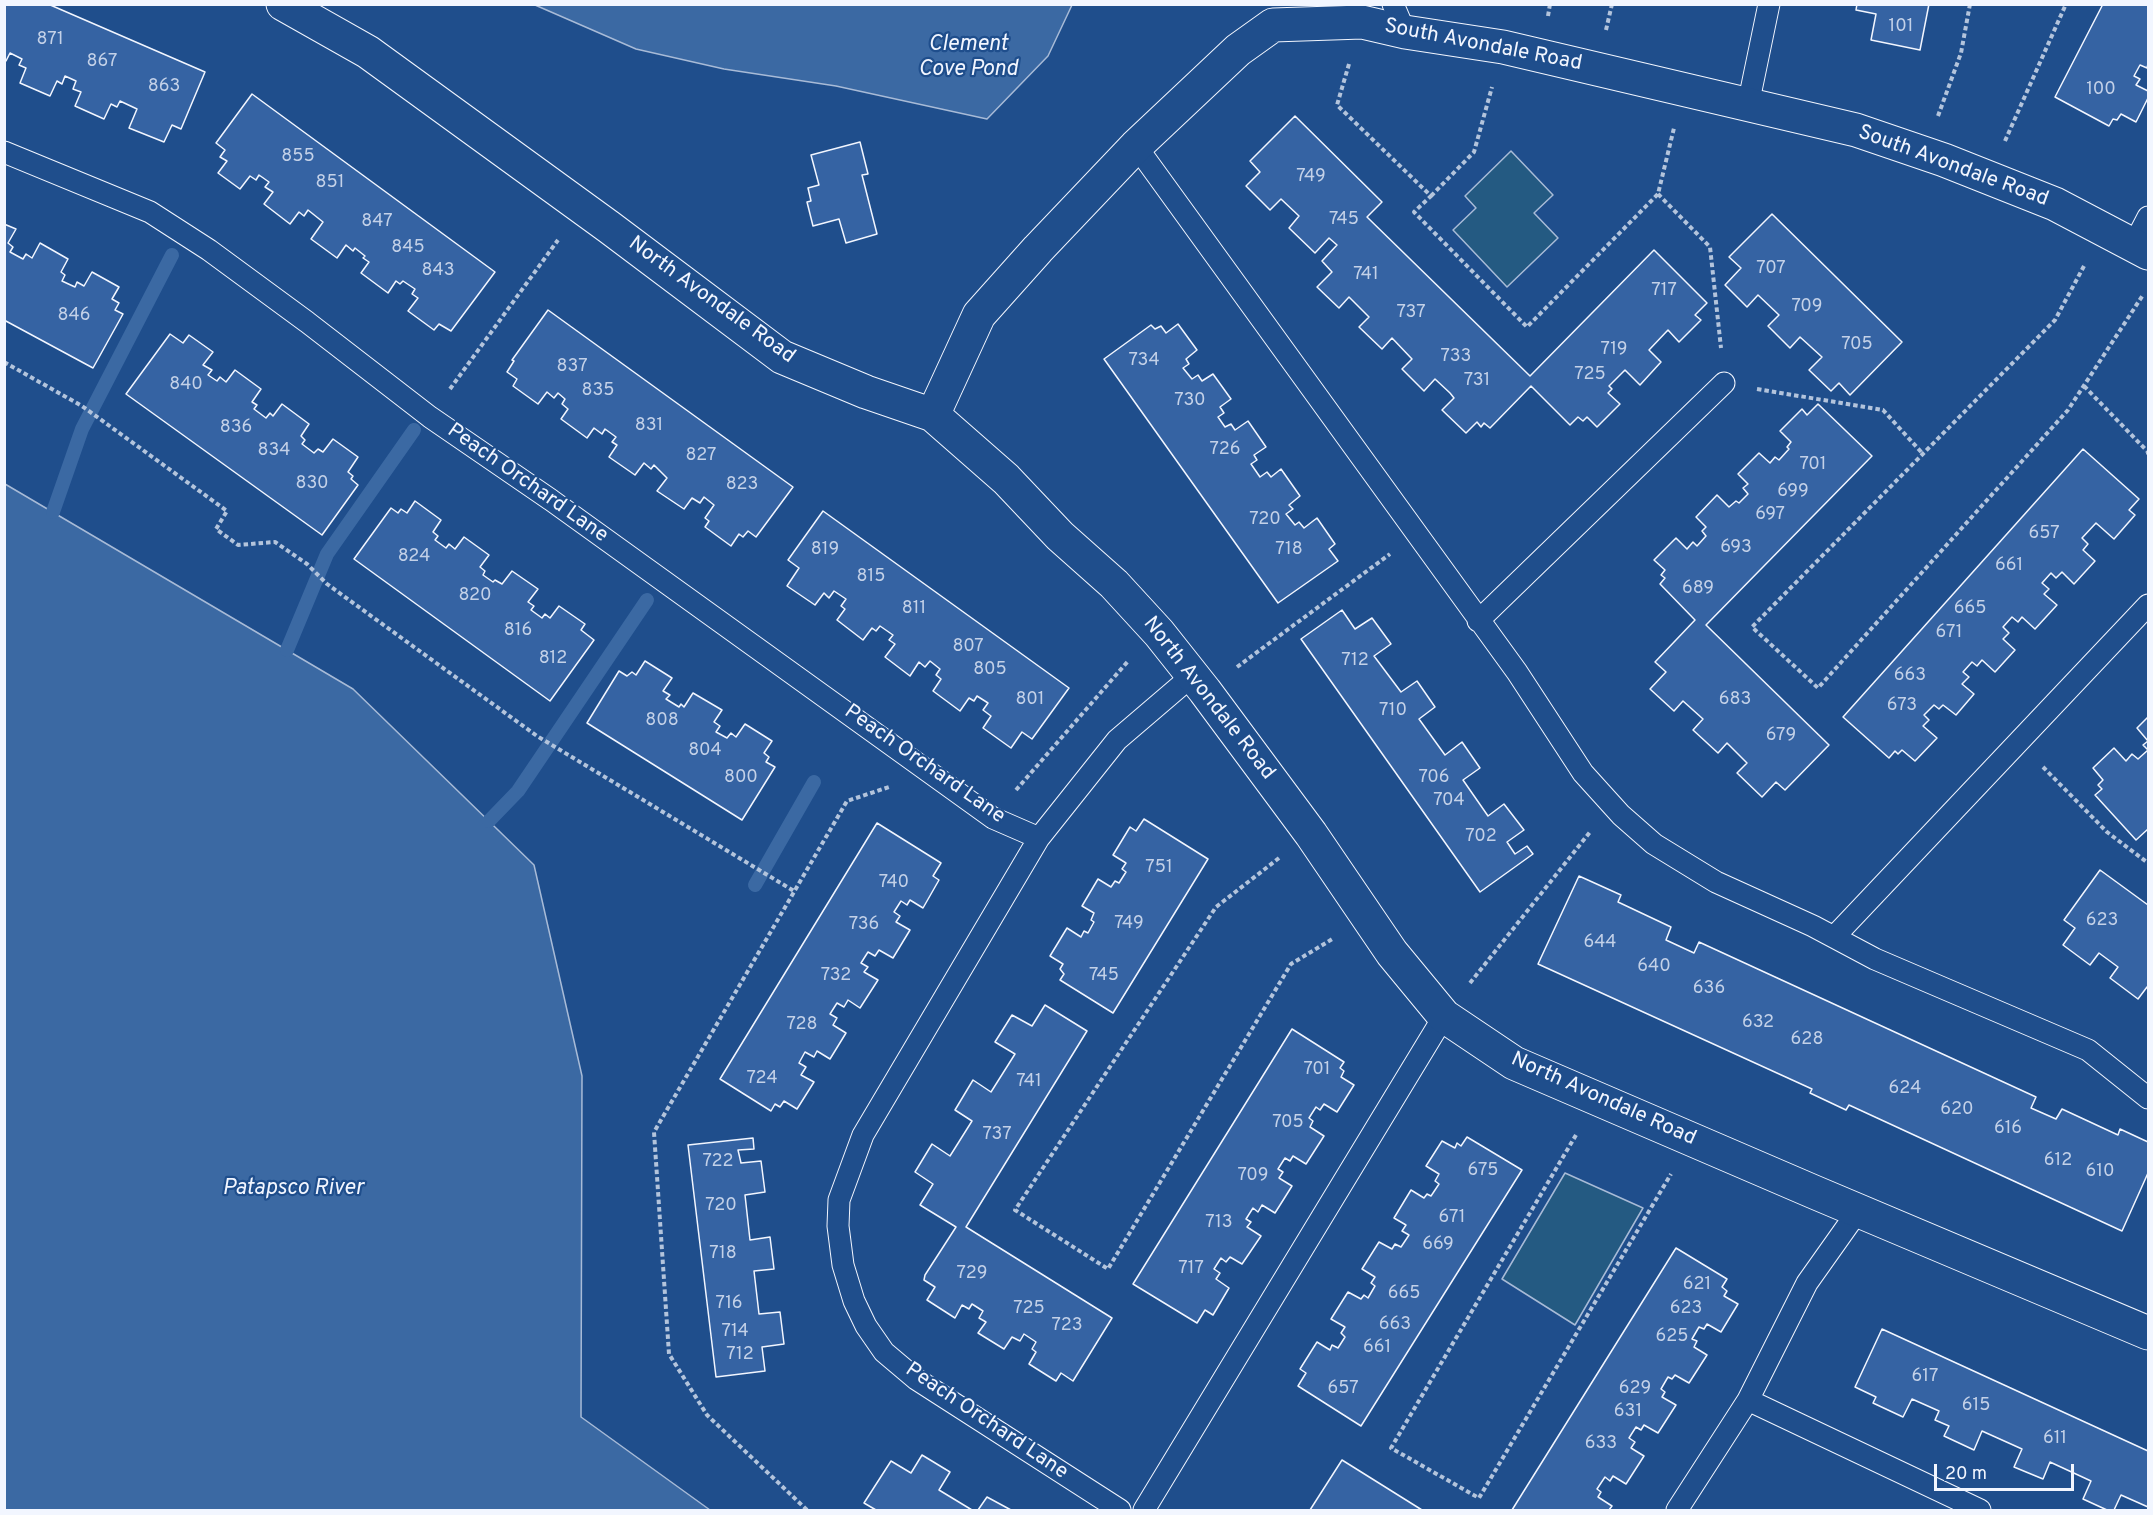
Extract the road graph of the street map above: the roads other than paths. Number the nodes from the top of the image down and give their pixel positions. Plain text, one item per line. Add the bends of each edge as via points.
1 (283, 4) edge
2 (1769, 4) edge
3 (1399, 18) edge
4 (1748, 105) junction
5 (1136, 146) junction
6 (4, 152) edge
7 (2144, 238) edge
8 (1724, 383) road end
9 (933, 415) junction
10 (2148, 605) edge
11 (1478, 621) junction
12 (1199, 683) junction
13 (1039, 838) junction
14 (1834, 937) junction
15 (1444, 1016) junction
16 (2148, 1098) edge
17 (1858, 1211) junction
18 (2148, 1333) edge
19 (1748, 1400) junction
20 (1120, 1510) edge
21 (1144, 1510) edge
22 (1677, 1510) edge
23 (1980, 1510) edge

1 - 9 street, North Avondale Road via 368,52 782,357
2 - 4 lane
3 - 4 street, South Avondale Road
3 - 5 street, South Avondale Road via 1273,25 1238,50
4 - 7 street, South Avondale Road via 1856,130 1925,153 2055,204 2104,229
5 - 9 street, South Avondale Road via 979,315
5 - 11 lane
6 - 13 lane, Peach Orchard Lane via 150,212 208,250 430,417 993,818
8 - 11 lane
9 - 12 street, North Avondale Road via 1006,479 1060,536 1114,584
10 - 14 lane
11 - 14 lane via 1517,672 1582,773 1654,844 1716,882
12 - 13 lane, Peach Orchard Lane via 1117,740
12 - 15 street, North Avondale Road via 1311,834 1392,953
13 - 20 lane, Peach Orchard Lane via 863,1135 839,1200 838,1226 843,1265 855,1301 884,1352 916,1379
14 - 16 lane via 2088,1050
15 - 17 street, North Avondale Road via 1514,1063
15 - 21 lane
17 - 18 street, North Avondale Road
17 - 19 lane via 1808,1283
19 - 22 lane
19 - 23 lane

